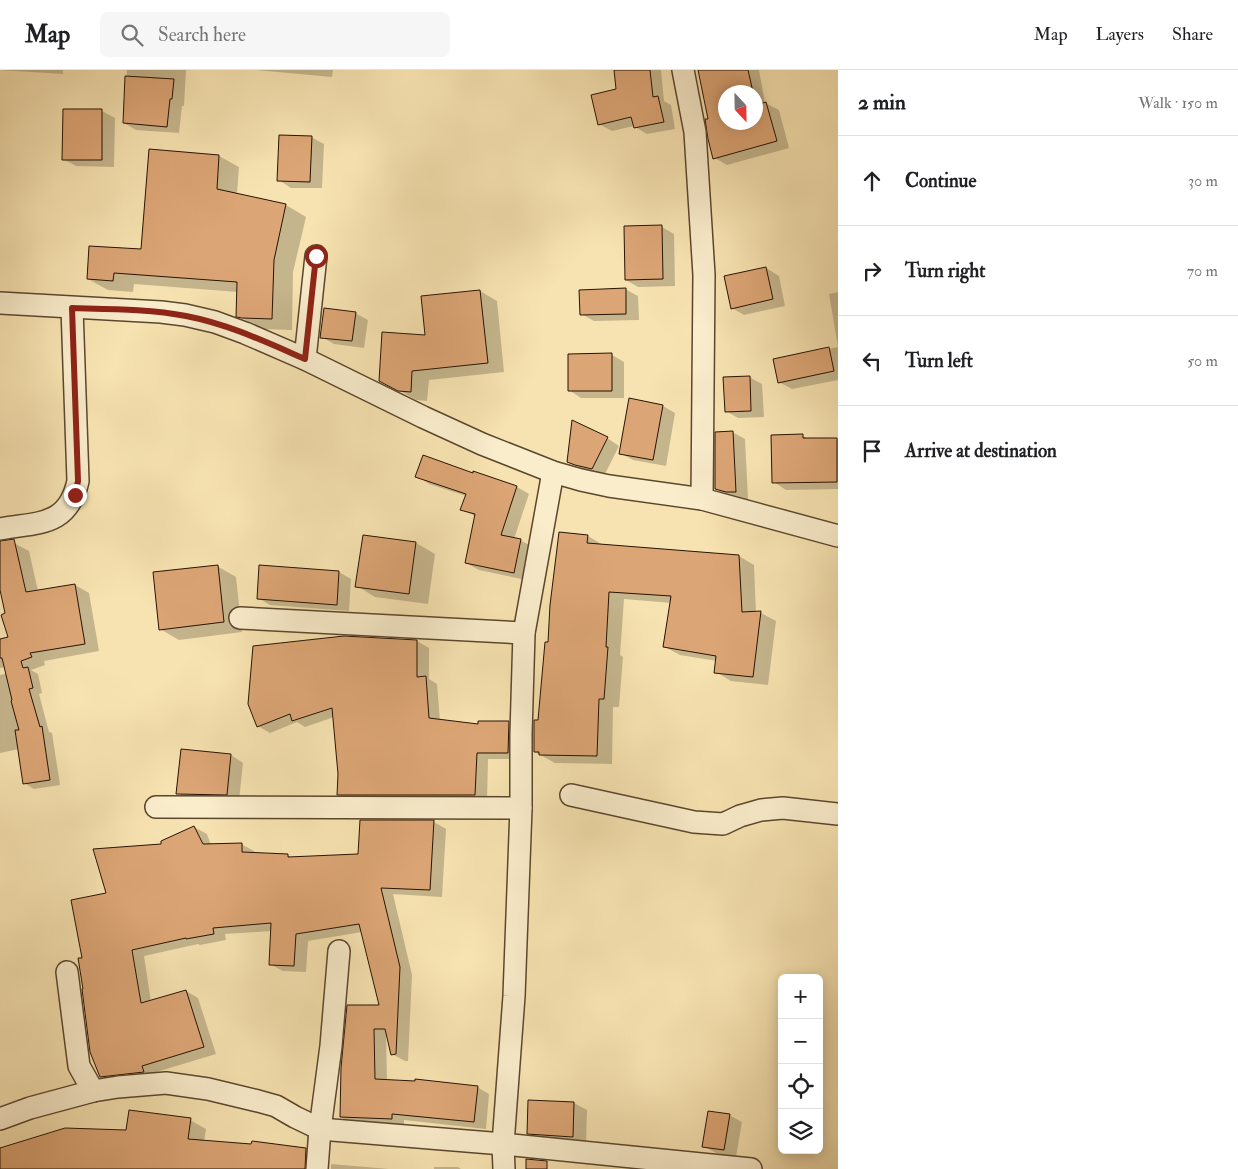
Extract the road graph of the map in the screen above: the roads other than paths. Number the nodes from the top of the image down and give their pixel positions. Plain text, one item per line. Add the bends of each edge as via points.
1 (683, 70) edge
2 (316, 256) dead end
3 (0, 303) edge
4 (72, 308) junction
5 (305, 359) junction
6 (553, 472) junction
7 (702, 499) junction
8 (0, 529) edge
9 (838, 536) edge
10 (240, 618) dead end
11 (524, 633) junction
12 (571, 795) dead end
13 (156, 807) dead end
14 (521, 808) junction
15 (838, 814) edge
16 (338, 951) dead end
17 (66, 972) dead end
18 (93, 1091) junction
19 (0, 1119) edge
20 (320, 1128) junction
21 (503, 1144) junction
22 (317, 1169) edge
23 (504, 1169) edge
24 (751, 1169) edge

1 - 7 street via 695,132 704,275
2 - 5 street
3 - 4 street
4 - 5 street via 160,312 193,317 245,332
4 - 8 street via 78,481 75,495 52,519
5 - 6 street via 482,444
6 - 7 street via 609,486
6 - 11 street
7 - 9 street
10 - 11 street
11 - 14 street
12 - 15 street via 694,822 723,824 762,810 783,808
13 - 14 street
14 - 21 street via 514,996
16 - 20 street
17 - 18 street via 79,1066
18 - 19 street
18 - 20 street via 166,1083 201,1088 276,1106
20 - 21 street
20 - 22 street
21 - 23 street
21 - 24 street

